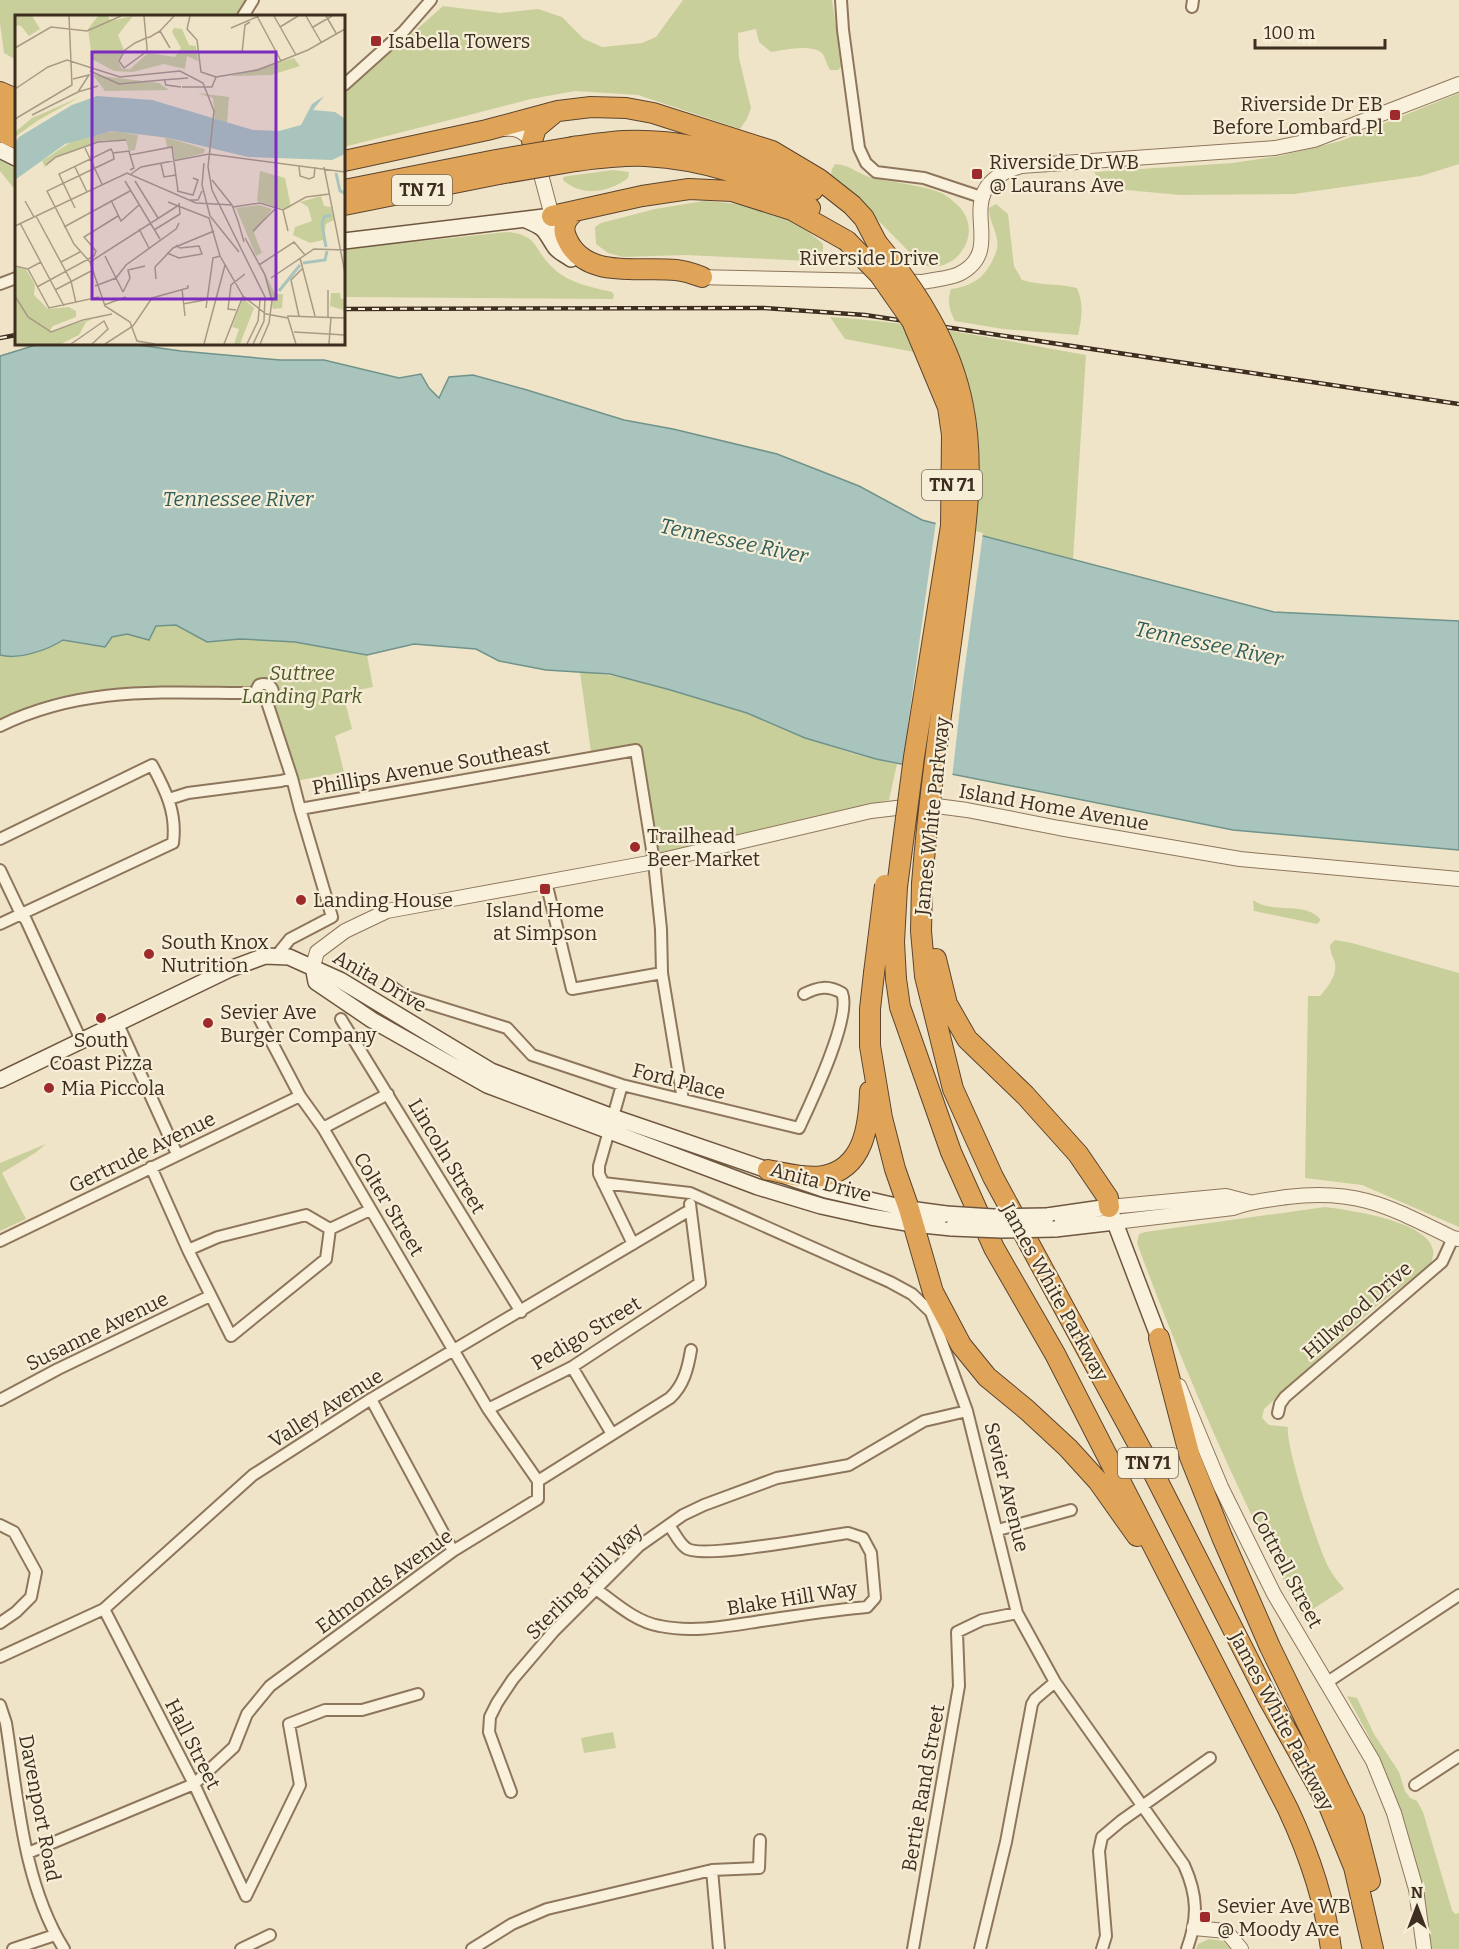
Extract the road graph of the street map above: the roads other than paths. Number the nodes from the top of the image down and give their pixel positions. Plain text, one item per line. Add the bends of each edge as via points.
1 (253, 0) edge
2 (431, 0) edge
3 (841, 0) edge
4 (244, 15) edge
5 (345, 84) edge
6 (1459, 84) edge
7 (0, 92) edge
8 (15, 99) edge
9 (558, 111) junction
10 (0, 113) edge
11 (15, 120) edge
12 (487, 130) junction
13 (0, 131) edge
14 (15, 138) edge
15 (532, 141) junction
16 (0, 150) edge
17 (394, 150) junction
18 (574, 154) junction
19 (15, 158) edge
20 (345, 161) edge
21 (345, 167) edge
22 (498, 167) junction
23 (471, 180) junction
24 (345, 190) edge
25 (981, 197) junction
26 (345, 205) edge
27 (575, 211) junction
28 (345, 216) edge
29 (552, 216) junction
30 (526, 220) junction
31 (345, 241) edge
32 (847, 241) junction
33 (877, 243) junction
34 (571, 259) junction
35 (702, 277) junction
36 (15, 278) edge
37 (0, 284) edge
38 (255, 693) junction
39 (267, 702) junction
40 (0, 726) edge
41 (914, 757) junction
42 (291, 778) junction
43 (170, 799) junction
44 (300, 809) junction
45 (0, 839) edge
46 (654, 862) junction
47 (0, 870) edge
48 (1459, 879) edge
49 (546, 882) junction
50 (21, 914) junction
51 (0, 924) edge
52 (277, 955) junction
53 (313, 966) junction
54 (662, 973) junction
55 (932, 975) junction
56 (390, 985) dead end
57 (804, 993) dead end
58 (259, 1018) dead end
59 (341, 1019) dead end
60 (117, 1022) junction
61 (81, 1040) junction
62 (870, 1046) junction
63 (0, 1080) edge
64 (622, 1085) junction
65 (388, 1094) junction
66 (300, 1096) junction
67 (683, 1100) junction
68 (611, 1125) junction
69 (323, 1128) junction
70 (177, 1154) junction
71 (151, 1167) junction
72 (768, 1170) junction
73 (603, 1183) junction
74 (690, 1193) junction
75 (370, 1210) junction
76 (690, 1210) junction
77 (1112, 1214) junction
78 (911, 1217) junction
79 (330, 1229) junction
80 (1456, 1238) edge
81 (0, 1240) edge
82 (633, 1244) junction
83 (188, 1250) junction
84 (210, 1296) junction
85 (521, 1312) junction
86 (1160, 1338) junction
87 (455, 1350) junction
88 (692, 1350) dead end
89 (572, 1367) junction
90 (371, 1399) junction
91 (0, 1400) edge
92 (488, 1409) junction
93 (967, 1411) junction
94 (1278, 1413) dead end
95 (612, 1434) junction
96 (538, 1480) junction
97 (1071, 1510) dead end
98 (0, 1525) edge
99 (669, 1525) junction
100 (998, 1530) junction
101 (453, 1551) junction
102 (596, 1589) junction
103 (1176, 1591) junction
104 (1459, 1595) edge
105 (104, 1609) junction
106 (1017, 1613) junction
107 (0, 1623) edge
108 (0, 1657) edge
109 (1055, 1682) junction
110 (1326, 1683) junction
111 (418, 1694) dead end
112 (0, 1706) edge
113 (3, 1725) edge
114 (1459, 1756) edge
115 (1210, 1758) dead end
116 (194, 1785) junction
117 (1415, 1785) dead end
118 (511, 1792) dead end
119 (1141, 1805) junction
120 (760, 1840) dead end
121 (28, 1853) junction
122 (712, 1870) junction
123 (1194, 1928) junction
124 (56, 1935) junction
125 (270, 1935) dead end
126 (13, 1949) edge
127 (64, 1949) edge
128 (241, 1949) edge
129 (472, 1949) edge
130 (718, 1949) edge
131 (913, 1949) edge
132 (980, 1949) edge
133 (1102, 1949) edge
134 (1187, 1949) edge
135 (1240, 1949) edge
136 (1331, 1949) edge
137 (1375, 1949) edge
138 (1424, 1949) edge

1 - 4 street
2 - 5 street via 403,32
3 - 25 street via 859,148 866,163 876,172 924,178
6 - 25 street via 1314,140 1275,148 1021,166 990,181
7 - 8 highway
9 - 12 highway
9 - 15 highway via 536,128
9 - 33 highway via 608,107 653,112 772,151 852,205
10 - 11 highway
12 - 15 street via 514,128
12 - 17 highway
13 - 14 highway
15 - 29 street
16 - 19 main road
17 - 20 highway
17 - 21 highway
18 - 22 highway, James White Parkway / TN 71, bridge
18 - 32 highway, James White Parkway / TN 71 via 645,156 731,171 790,195 821,215
18 - 33 highway, James White Parkway / TN 71 via 624,141 699,147 732,156 815,191
22 - 23 highway, James White Parkway / TN 71
22 - 24 highway, James White Parkway / TN 71
23 - 26 highway, James White Parkway / TN 71
23 - 28 highway
25 - 35 street, Riverside Drive via 979,253 967,269 953,276 923,282
27 - 29 highway
27 - 32 highway via 689,189 732,191 792,210
27 - 35 highway via 567,220 565,234 573,249 587,261 616,268 676,270
29 - 30 main road
29 - 34 street via 559,241
30 - 31 main road
30 - 34 main road via 543,229 556,249
32 - 41 highway, James White Parkway / TN 71, bridge via 879,274 912,321 948,407 952,435 951,526
33 - 55 highway, James White Parkway / TN 71, bridge via 926,309 951,362 963,406 969,464 965,532 922,884 931,909
34 - 35 street, Riverside Drive via 603,274
36 - 37 street
38 - 39 street via 260,701
38 - 39 street via 259,685 270,686 273,696
38 - 40 street via 96,696 48,706
39 - 42 street
41 - 62 highway, bridge via 887,868 870,1010
41 - 103 highway, James White Parkway / TN 71, bridge via 897,887 894,942 900,1007 951,1152 994,1248 1054,1354
42 - 43 street, Phillips Avenue Southeast
42 - 44 street, Phillips Avenue Southeast
43 - 45 street via 152,765
43 - 50 street via 175,827 173,843
44 - 46 street, Phillips Avenue Southeast via 636,750
44 - 52 street via 332,917 290,939
46 - 48 street, Island Home Avenue via 871,811 929,805 1240,859
46 - 49 street, Island Home Avenue
46 - 54 street
47 - 50 street
49 - 53 street, Island Home Avenue via 387,911 355,926 317,952
49 - 54 street via 572,989
50 - 51 street
50 - 61 street
52 - 53 main road
52 - 60 main road via 250,960
53 - 68 main road, Anita Drive via 316,982 372,1020 487,1085
54 - 67 street
55 - 77 highway via 967,1039 1078,1154 1108,1198
55 - 137 highway, James White Parkway / TN 71 via 953,1089 993,1177 1329,1806 1354,1867
56 - 64 street, Ford Place via 404,996 507,1028 532,1055
57 - 67 street, Ford Place via 816,987 835,989 842,993 844,1008 822,1078 799,1128
58 - 66 street, Colter Street
59 - 65 street, Lincoln Street
60 - 61 main road
60 - 70 street
61 - 63 main road
62 - 72 highway via 869,1111 866,1133 856,1156 842,1170 822,1176
62 - 78 highway via 882,1118
64 - 67 street, Ford Place
64 - 68 street
65 - 69 street
65 - 85 street, Lincoln Street
66 - 69 street, Colter Street
66 - 70 street, Gertrude Avenue
68 - 72 main road, Anita Drive
68 - 73 street via 599,1166
68 - 78 main road, Anita Drive via 758,1187 821,1206
69 - 75 street, Colter Street
70 - 71 street, Gertrude Avenue
71 - 81 street, Gertrude Avenue
71 - 83 street
72 - 78 main road, Anita Drive
73 - 74 street, Sevier Avenue
73 - 82 street
74 - 76 street
74 - 93 street, Sevier Avenue via 912,1293 931,1312
75 - 79 street
75 - 87 street, Colter Street
76 - 82 street, Valley Avenue
76 - 89 street, Pedigo Street via 700,1283
77 - 78 main road, Anita Drive, bridge via 1001,1230
77 - 80 street, Anita Drive via 1226,1196 1249,1202 1329,1194 1352,1196 1394,1210
77 - 86 main road, Cottrell Street
78 - 103 highway via 933,1292 961,1345 987,1377 1052,1433 1098,1481
79 - 83 street via 306,1215 218,1237
79 - 84 street via 326,1259 231,1336
80 - 94 street, Hillwood Drive via 1442,1262 1285,1397
82 - 85 street, Valley Avenue
83 - 84 street
84 - 91 street, Susanne Avenue
85 - 87 street, Valley Avenue
86 - 110 street, Cottrell Street via 1221,1487 1274,1594
86 - 137 highway via 1191,1457 1222,1537 1270,1647 1354,1819 1368,1869 1377,1930
87 - 90 street, Valley Avenue
87 - 92 street, Colter Street
88 - 95 street via 679,1390
89 - 92 street, Pedigo Street
89 - 95 street
90 - 101 street
90 - 105 street, Valley Avenue via 253,1475
92 - 96 street, Colter Street
93 - 99 street, Sterling Hill Way via 924,1421 849,1465 777,1478 704,1505
93 - 100 street, Sevier Avenue
95 - 96 street
96 - 101 street, Edmonds Avenue via 538,1499
97 - 100 street
98 - 107 street via 14,1532 36,1572 31,1597
99 - 102 street, Sterling Hill Way via 639,1546
99 - 102 street, Blake Hill Way via 686,1548 694,1551 717,1552 848,1533 863,1538 871,1553 875,1598 867,1607 719,1628 688,1628 658,1626 629,1613
100 - 106 street, Sevier Avenue
101 - 116 street, Edmonds Avenue via 270,1686 247,1714 234,1747
102 - 118 street, Sterling Hill Way via 513,1679 490,1718 489,1732
103 - 136 highway, James White Parkway / TN 71 via 1301,1837 1314,1872
104 - 110 street
105 - 108 street, Valley Avenue
105 - 116 street, Hall Street
106 - 109 street, Sevier Avenue
106 - 131 street, Bertie Rand Street via 982,1620 957,1632 959,1686
109 - 119 street, Sevier Avenue
109 - 132 street via 1032,1704 1006,1842
110 - 138 street, Cottrell Street via 1373,1761 1394,1813 1416,1889
111 - 116 street, Hall Street via 362,1710 326,1710 289,1724 300,1785 246,1896
112 - 113 street, Davenport Road
113 - 121 street, Davenport Road
114 - 117 street
115 - 119 street
116 - 121 street
119 - 123 street, Sevier Avenue via 1189,1876 1195,1901
119 - 133 street via 1102,1837 1106,1936
120 - 122 street via 759,1868
121 - 124 street, Davenport Road
122 - 129 street via 547,1909 512,1924
122 - 130 street
123 - 134 street, Sevier Avenue
123 - 135 street via 1226,1931
124 - 126 street
124 - 127 street, Davenport Road
125 - 128 street

